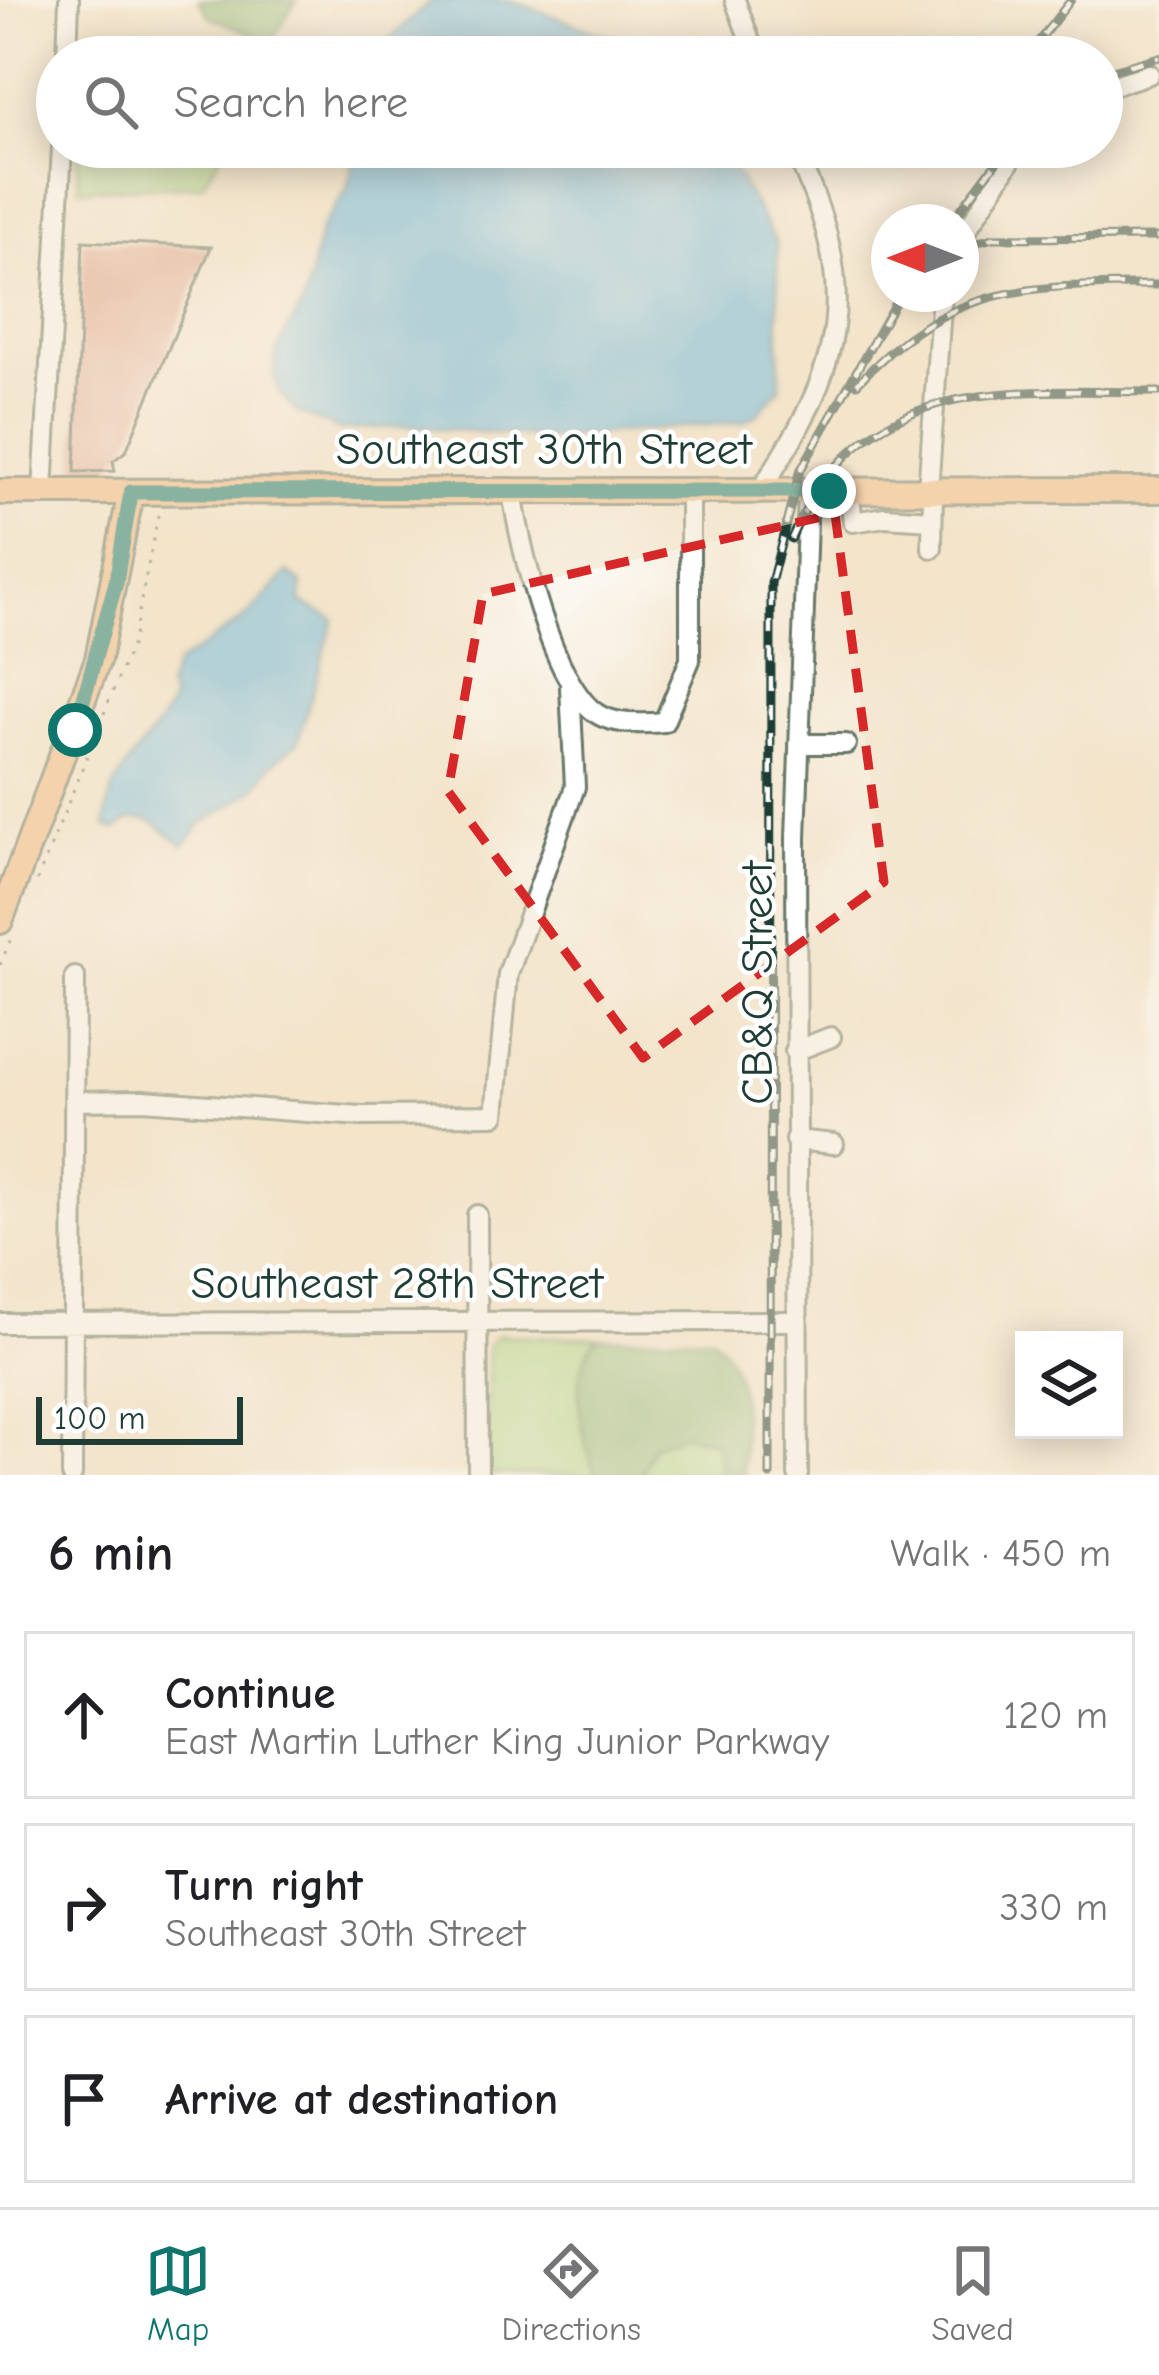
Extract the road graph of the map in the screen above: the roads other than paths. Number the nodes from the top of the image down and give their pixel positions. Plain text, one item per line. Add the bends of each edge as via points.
1 (69, 0) edge
2 (735, 0) edge
3 (68, 36) edge
4 (749, 36) edge
5 (1149, 74) dead end
6 (1123, 82) edge
7 (61, 168) edge
8 (801, 168) edge
9 (1006, 168) edge
10 (979, 210) edge
11 (940, 312) edge
12 (1159, 490) edge
13 (43, 491) junction
14 (512, 491) junction
15 (690, 491) junction
16 (760, 491) junction
17 (808, 491) junction
18 (849, 491) junction
19 (930, 491) junction
20 (0, 492) edge
21 (131, 492) junction
22 (932, 520) junction
23 (932, 548) dead end
24 (570, 687) junction
25 (799, 744) junction
26 (846, 744) dead end
27 (0, 921) edge
28 (75, 977) dead end
29 (831, 1037) dead end
30 (795, 1051) junction
31 (75, 1101) junction
32 (795, 1140) junction
33 (834, 1144) dead end
34 (477, 1215) dead end
35 (795, 1321) junction
36 (75, 1322) junction
37 (0, 1323) edge
38 (478, 1323) junction
39 (72, 1475) edge
40 (478, 1475) edge
41 (798, 1475) edge

1 - 3 street
2 - 4 street
5 - 6 street
7 - 13 street
8 - 16 street via 820,219 837,327 810,411
9 - 10 street
11 - 19 street
12 - 19 main road, Southeast 30th Street
13 - 20 main road, Southeast 30th Street
13 - 21 main road, Southeast 30th Street
14 - 15 main road, Southeast 30th Street
14 - 21 main road, Southeast 30th Street
14 - 24 street via 518,534
15 - 16 main road, Southeast 30th Street
15 - 24 street via 690,660 664,722 600,716
16 - 17 main road, Southeast 30th Street
17 - 18 main road, Southeast 30th Street
17 - 25 street, CB&Q Street
18 - 19 main road, Southeast 30th Street
18 - 22 street via 853,522
19 - 22 street
21 - 27 main road via 98,659
22 - 23 street
24 - 31 street via 575,787 508,974 495,1115
25 - 26 street
25 - 30 street, CB&Q Street
28 - 31 street
29 - 30 street
30 - 32 street, CB&Q Street
31 - 36 street
32 - 33 street
32 - 35 street, CB&Q Street
34 - 38 street
35 - 38 street, Southeast 28th Street
35 - 41 street, CB&Q Street
36 - 37 street, Southeast 28th Street
36 - 38 street, Southeast 28th Street
36 - 39 street
38 - 40 street

